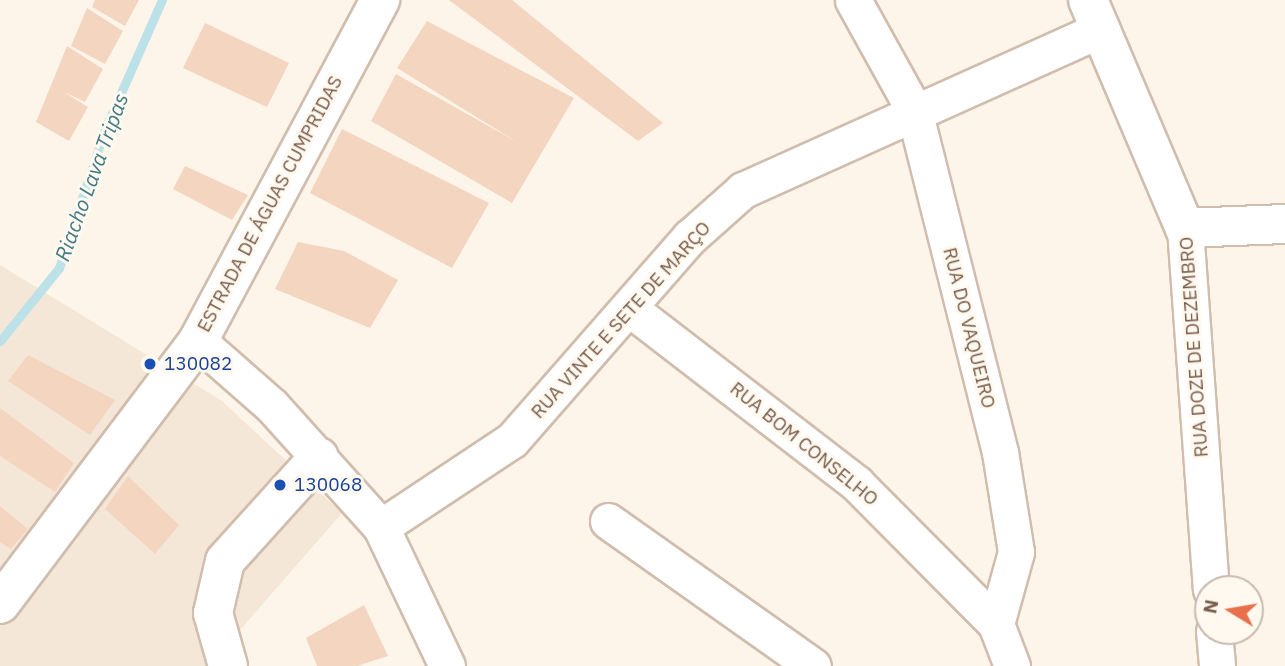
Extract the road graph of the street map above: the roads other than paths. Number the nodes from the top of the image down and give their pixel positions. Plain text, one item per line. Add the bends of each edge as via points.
1 (380, 0) edge
2 (853, 0) edge
3 (1094, 14) edge
4 (914, 110) junction
5 (1285, 224) edge
6 (1185, 228) junction
7 (629, 308) junction
8 (198, 341) junction
9 (319, 457) junction
10 (608, 521) dead end
11 (381, 527) junction
12 (1210, 575) edge
13 (0, 604) edge
14 (996, 624) junction
15 (1215, 645) edge
16 (228, 666) edge
17 (447, 666) edge
18 (813, 666) edge
19 (1012, 666) edge
20 (1217, 666) edge

1 - 8 main road, ESTRADA DE ÁGUAS CUMPRIDAS
2 - 4 street, RUA DO VAQUEIRO
3 - 4 street, RUA VINTE E SETE DE MARÇO
3 - 6 main road, RUA DOZE DE DEZEMBRO
4 - 7 street, RUA VINTE E SETE DE MARÇO via 743,190 690,237
4 - 14 street, RUA DO VAQUEIRO via 1015,517 1011,586
5 - 6 main road
6 - 12 street, RUA DOZE DE DEZEMBRO
7 - 11 street, RUA VINTE E SETE DE MARÇO via 512,440
7 - 14 street, RUA BOM CONSELHO via 856,483
8 - 9 street
8 - 13 main road, ESTRADA DE ÁGUAS CUMPRIDAS
9 - 11 street
9 - 16 main road via 225,561 213,612
10 - 18 street
11 - 17 street
14 - 19 street
15 - 20 street

